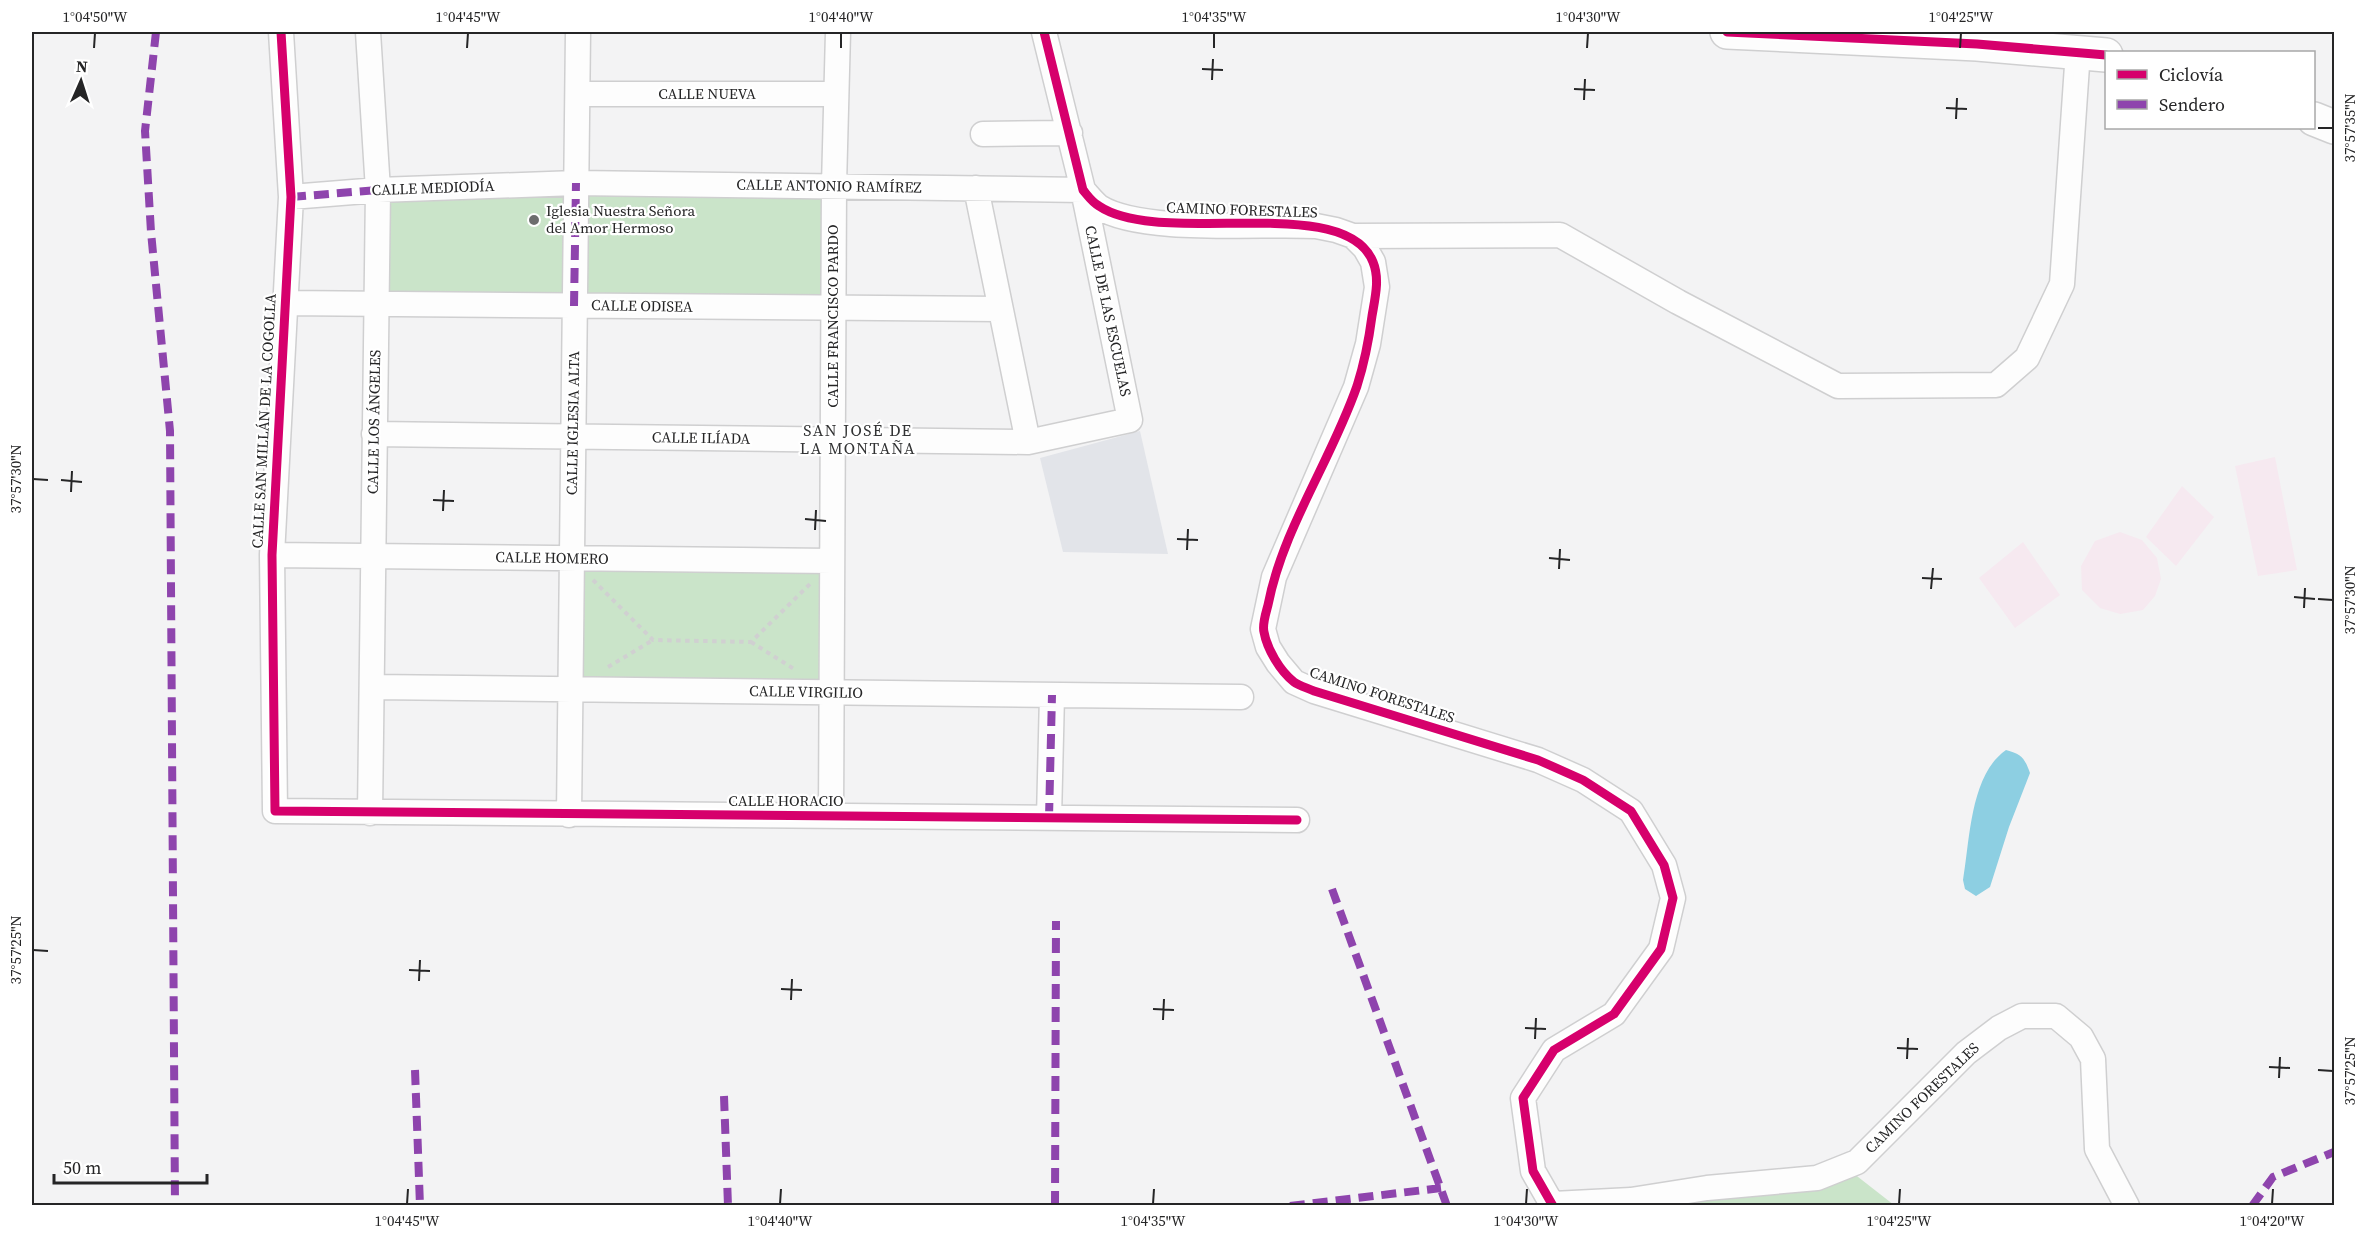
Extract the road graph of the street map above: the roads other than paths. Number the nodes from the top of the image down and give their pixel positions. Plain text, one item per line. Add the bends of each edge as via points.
1 (281, 32) edge
2 (368, 32) edge
3 (578, 32) edge
4 (838, 32) edge
5 (1044, 32) edge
6 (1727, 32) edge
7 (2092, 53) edge
8 (578, 94) junction
9 (836, 94) junction
10 (2315, 120) edge
11 (2334, 127) edge
12 (1070, 133) junction
13 (983, 134) dead end
14 (576, 183) junction
15 (834, 186) junction
16 (976, 188) junction
17 (378, 190) junction
18 (1083, 190) junction
19 (291, 197) junction
20 (1353, 237) junction
21 (284, 303) junction
22 (375, 304) junction
23 (574, 306) junction
24 (833, 309) junction
25 (1000, 309) junction
26 (374, 434) junction
27 (572, 437) junction
28 (832, 440) junction
29 (1028, 442) junction
30 (272, 555) junction
31 (373, 555) junction
32 (572, 558) junction
33 (832, 561) junction
34 (372, 687) junction
35 (570, 689) junction
36 (831, 692) junction
37 (1052, 695) junction
38 (1241, 698) dead end
39 (275, 811) joint
40 (370, 813) junction
41 (569, 815) junction
42 (831, 816) junction
43 (1049, 818) junction
44 (1297, 820) dead end
45 (1553, 1205) edge
46 (2127, 1206) edge

1 - 19 street, CALLE SAN MILLÁN DE LA COGOLLA
2 - 17 street, CALLE LOS ÁNGELES
3 - 8 street, CALLE IGLESIA ALTA
4 - 9 street, CALLE FRANCISCO PARDO
5 - 12 street, CALLE DE LAS ESCUELAS
6 - 7 main road
7 - 20 street via 2062,284 2027,358 1996,384 1838,386 1560,235
8 - 9 street, CALLE NUEVA
8 - 14 street, CALLE IGLESIA ALTA
9 - 15 street, CALLE FRANCISCO PARDO
10 - 11 main road
12 - 13 street
12 - 18 street, CALLE DE LAS ESCUELAS
14 - 15 street, CALLE ANTONIO RAMÍREZ
14 - 17 street, CALLE MEDIODÍA
14 - 23 street, CALLE IGLESIA ALTA
15 - 16 street, CALLE ANTONIO RAMÍREZ
15 - 24 street, CALLE FRANCISCO PARDO
16 - 18 street, CALLE ANTONIO RAMÍREZ
16 - 25 street
17 - 19 street, CALLE MEDIODÍA
17 - 22 street, CALLE LOS ÁNGELES
18 - 20 street, CAMINO FORESTALES via 1100,207 1126,217 1180,224 1316,226
18 - 29 street, CALLE DE LAS ESCUELAS via 1130,420
19 - 21 street, CALLE SAN MILLÁN DE LA COGOLLA
20 - 45 street, CAMINO FORESTALES via 1374,262 1376,276 1368,345 1356,387 1274,577 1263,629 1268,647 1294,682 1314,692 1538,760 1583,780 1631,811 1664,865 1673,898 1661,949 1614,1014 1554,1050 1523,1098 1533,1172
21 - 22 street, CALLE ODISEA
21 - 30 street, CALLE SAN MILLÁN DE LA COGOLLA
22 - 23 street, CALLE ODISEA
22 - 26 street, CALLE LOS ÁNGELES
23 - 24 street, CALLE ODISEA
23 - 27 street, CALLE IGLESIA ALTA
24 - 25 street, CALLE ODISEA
24 - 28 street, CALLE FRANCISCO PARDO
25 - 29 street
26 - 27 street, CALLE ILÍADA
26 - 31 street, CALLE LOS ÁNGELES
27 - 28 street, CALLE ILÍADA
27 - 32 street, CALLE IGLESIA ALTA
28 - 29 street, CALLE ILÍADA
28 - 33 street, CALLE FRANCISCO PARDO
30 - 31 street, CALLE HOMERO
30 - 39 street, CALLE SAN MILLÁN DE LA COGOLLA
31 - 32 street, CALLE HOMERO
31 - 34 street, CALLE LOS ÁNGELES
32 - 33 street, CALLE HOMERO
32 - 35 street, CALLE IGLESIA ALTA
33 - 36 street, CALLE FRANCISCO PARDO
34 - 35 street, CALLE VIRGILIO
34 - 40 street, CALLE LOS ÁNGELES
35 - 36 street, CALLE VIRGILIO
35 - 41 street, CALLE IGLESIA ALTA
36 - 37 street, CALLE VIRGILIO
36 - 42 street, CALLE FRANCISCO PARDO
37 - 38 street, CALLE VIRGILIO
37 - 43 street
39 - 40 street, CALLE HORACIO
40 - 41 street, CALLE HORACIO
41 - 42 street, CALLE HORACIO
42 - 43 street, CALLE HORACIO
43 - 44 street, CALLE HORACIO
45 - 46 street, CAMINO FORESTALES via 1816,1178 1857,1162 1966,1053 1999,1028 2022,1016 2056,1016 2081,1037 2093,1059 2097,1149

